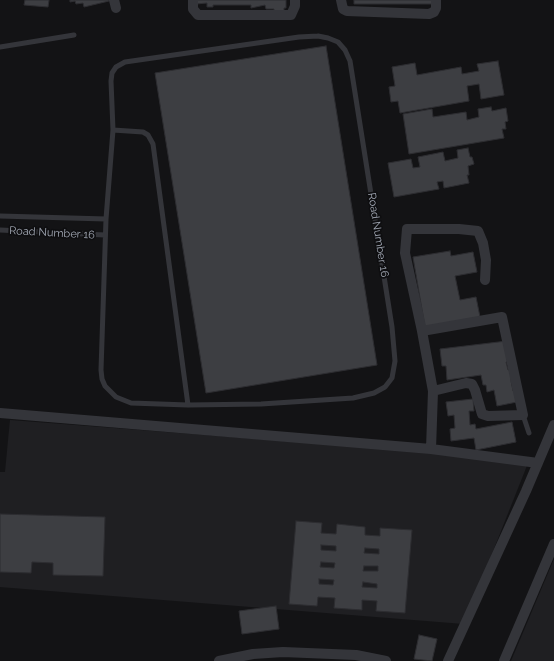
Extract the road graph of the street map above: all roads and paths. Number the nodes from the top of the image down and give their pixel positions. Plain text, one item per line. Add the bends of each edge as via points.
1 (193, 0) edge
2 (295, 0) edge
3 (342, 0) edge
4 (436, 0) edge
5 (74, 35) dead end
6 (0, 47) edge
7 (113, 130) junction
8 (0, 216) edge
9 (106, 219) junction
10 (0, 230) edge
11 (105, 235) junction
12 (485, 280) dead end
13 (422, 331) junction
14 (433, 391) junction
15 (188, 405) junction
16 (0, 413) edge
17 (523, 415) junction
18 (554, 425) edge
19 (529, 433) dead end
20 (431, 449) junction
21 (538, 463) junction
22 (554, 544) edge
23 (219, 661) edge
24 (386, 661) edge
25 (448, 661) edge
26 (504, 661) edge

1 - 2 street via 193,9 198,15 291,15
3 - 4 street via 343,9 347,11 429,14 436,8
5 - 6 lane
7 - 9 lane, Road Number 16
7 - 15 lane via 143,132 153,144
7 - 15 lane, Road Number 16 via 112,73 116,66 125,62 318,36 338,42 350,61 392,327 395,361 392,378 385,387 374,393 352,398 261,404
8 - 9 lane
9 - 11 lane, Road Number 16
10 - 11 lane, Road Number 16
11 - 15 lane, Road Number 16 via 101,370 105,386 116,397 131,403
12 - 13 street via 486,260 478,231 407,229 405,253
13 - 14 street
13 - 17 street via 502,317
14 - 17 street via 466,383 472,384 482,414
14 - 20 street
16 - 20 street
17 - 19 lane
18 - 21 street
20 - 21 street
21 - 25 street
22 - 26 street
23 - 24 street via 253,654 283,652 356,655

